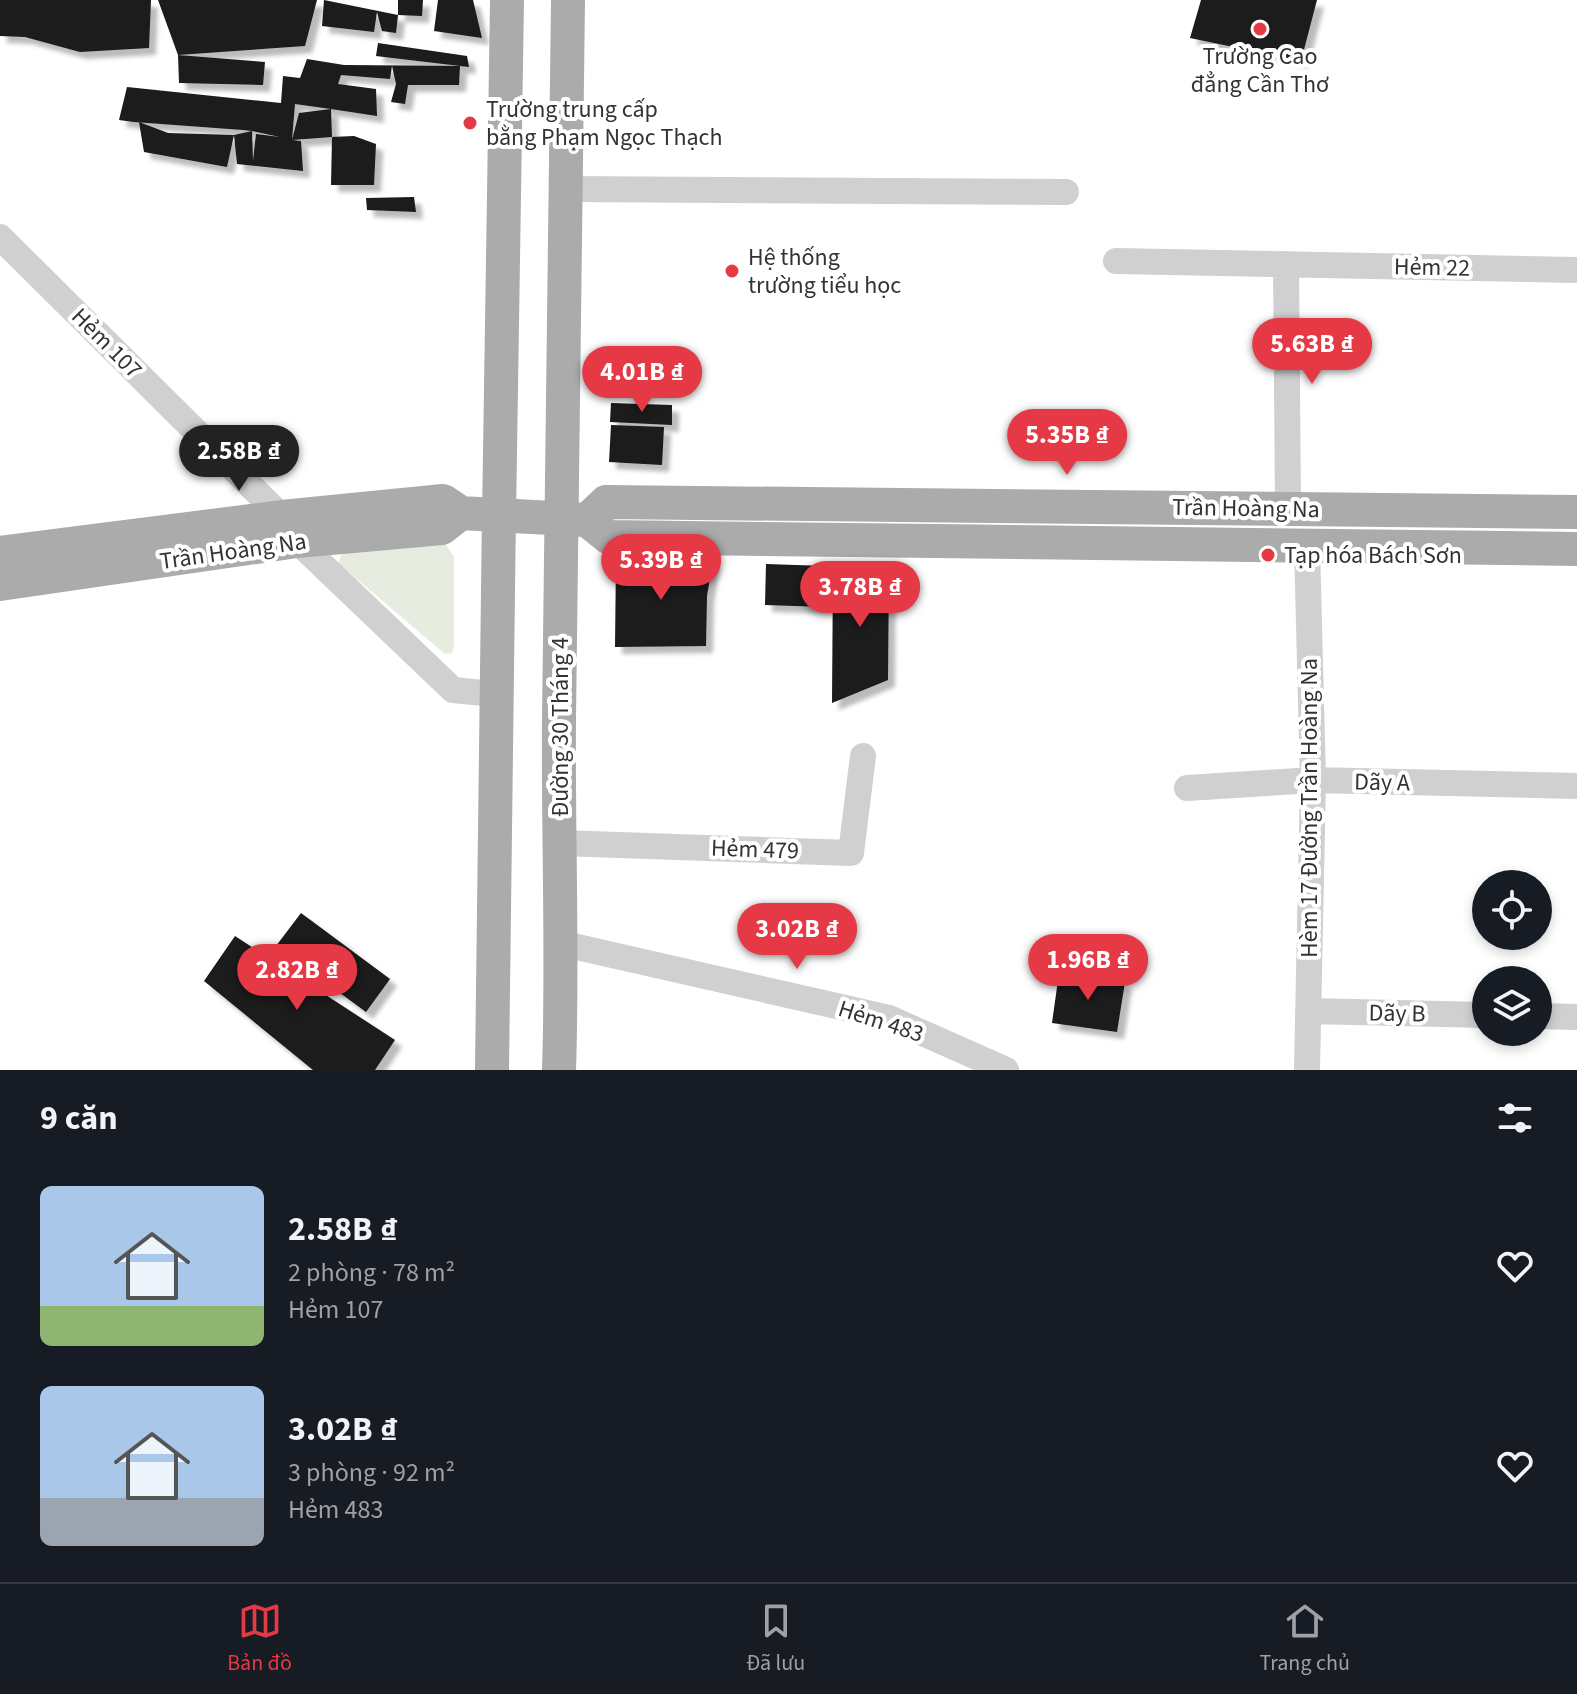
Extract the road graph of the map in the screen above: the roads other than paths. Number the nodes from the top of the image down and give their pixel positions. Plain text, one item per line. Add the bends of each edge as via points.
1 (507, 0) edge
2 (568, 0) edge
3 (566, 189) junction
4 (1066, 192) dead end
5 (0, 237) edge
6 (1116, 261) dead end
7 (1286, 264) junction
8 (1577, 270) edge
9 (1288, 508) junction
10 (1577, 512) edge
11 (501, 514) junction
12 (575, 520) junction
13 (290, 529) junction
14 (1307, 546) junction
15 (1577, 549) edge
16 (0, 553) edge
17 (0, 584) edge
18 (494, 694) junction
19 (863, 756) dead end
20 (1313, 780) junction
21 (1577, 786) edge
22 (1187, 788) dead end
23 (561, 843) junction
24 (564, 944) junction
25 (1308, 1011) junction
26 (1472, 1015) edge
27 (1552, 1016) edge
28 (1577, 1017) edge
29 (492, 1070) edge
30 (559, 1070) edge
31 (1006, 1070) edge
32 (1307, 1070) edge

1 - 11 main road
2 - 3 main road, Đường 30 Tháng 4
3 - 4 street
3 - 12 main road, Đường 30 Tháng 4
5 - 13 street, Hẻm 107
6 - 7 street, Hẻm 22
7 - 8 street, Hẻm 22
7 - 9 street
9 - 10 main road, Trần Hoàng Na
9 - 12 main road, Trần Hoàng Na via 606,502
11 - 12 main road, Trần Hoàng Na
11 - 13 main road, Trần Hoàng Na via 461,513 442,528
11 - 18 main road
12 - 14 main road, Trần Hoàng Na via 608,537
12 - 23 main road, Đường 30 Tháng 4 via 559,724
13 - 16 main road, Trần Hoàng Na
13 - 17 main road, Trần Hoàng Na
13 - 18 street, Hẻm 107 via 453,690
14 - 15 main road, Trần Hoàng Na
14 - 20 street, Hèm 17 Đường Trần Hoàng Na
18 - 29 main road
19 - 23 street, Hẻm 479 via 851,853
20 - 21 street, Dãy A
20 - 22 street, Dãy A
20 - 25 street, Hèm 17 Đường Trần Hoàng Na
23 - 24 main road, Đường 30 Tháng 4
24 - 30 main road, Đường 30 Tháng 4
24 - 31 street, Hẻm 483 via 889,1018
25 - 26 street, Dãy B
25 - 32 street, Hèm 17 Đường Trần Hoàng Na
27 - 28 street

